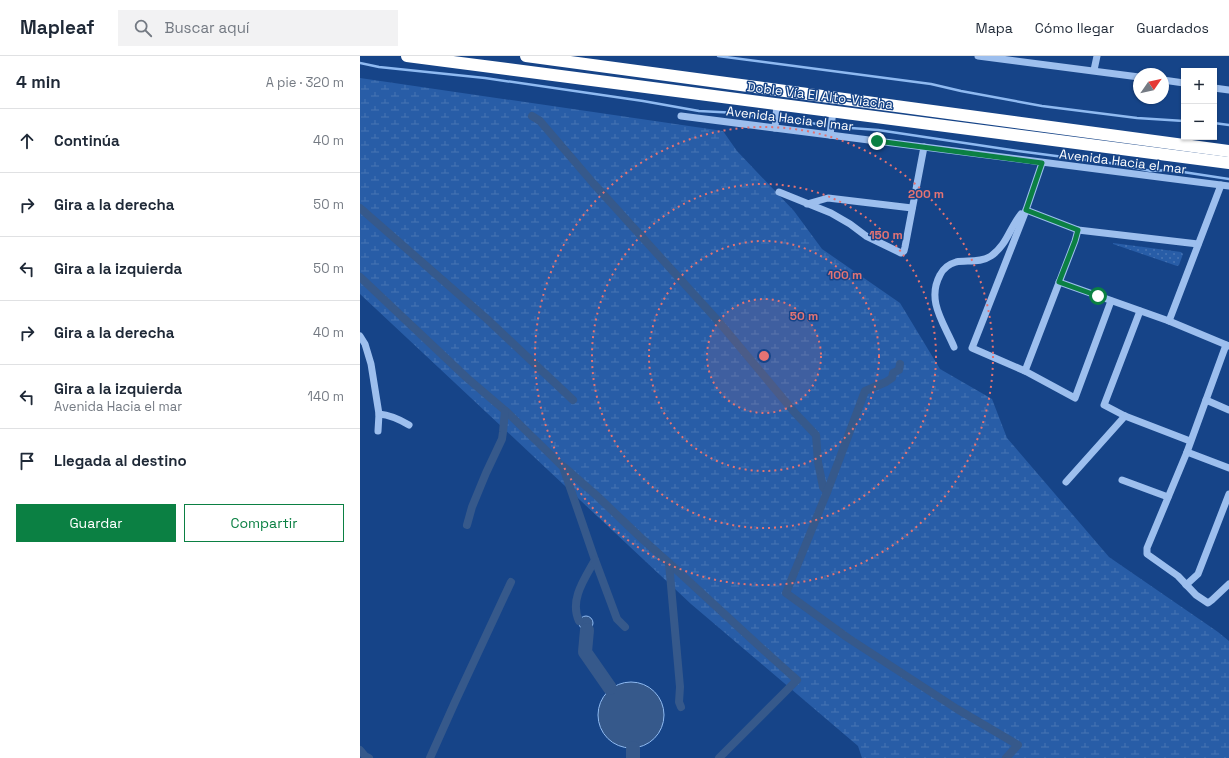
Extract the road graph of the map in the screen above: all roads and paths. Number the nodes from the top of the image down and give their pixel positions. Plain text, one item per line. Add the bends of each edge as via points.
1 (408, 56) edge
2 (526, 56) edge
3 (978, 56) edge
4 (1097, 56) edge
5 (1094, 70) junction
6 (1133, 76) edge
7 (1169, 81) edge
8 (1181, 83) edge
9 (1217, 88) edge
10 (1229, 90) edge
11 (777, 104) junction
12 (833, 111) junction
13 (681, 116) dead end
14 (775, 128) junction
15 (830, 135) junction
16 (924, 147) junction
17 (1229, 151) edge
18 (1042, 163) junction
19 (1229, 163) edge
20 (1221, 185) junction
21 (1229, 186) edge
22 (779, 192) dead end
23 (807, 204) junction
24 (912, 208) junction
25 (1025, 212) junction
26 (1078, 230) junction
27 (1198, 244) junction
28 (1059, 282) junction
29 (1111, 300) junction
30 (1140, 311) junction
31 (1169, 321) junction
32 (360, 336) edge
33 (1227, 346) edge
34 (954, 347) dead end
35 (1025, 371) junction
36 (1206, 400) junction
37 (1229, 410) edge
38 (379, 414) junction
39 (1125, 416) junction
40 (409, 425) dead end
41 (378, 431) dead end
42 (1190, 441) junction
43 (1187, 452) junction
44 (1229, 468) edge
45 (1122, 480) dead end
46 (1066, 482) dead end
47 (1229, 494) edge
48 (1168, 497) junction
49 (1229, 584) edge
50 (1186, 585) junction

1 - 11 highway, Doble Vía El Alto-Viacha
2 - 17 highway, Doble Vía El Alto-Viacha
3 - 5 street
4 - 5 street
5 - 6 street
7 - 8 street
9 - 10 street
11 - 12 highway, Doble Vía El Alto-Viacha
11 - 14 street
12 - 15 street
12 - 19 highway, Doble Vía El Alto-Viacha
13 - 14 street, Avenida Hacia el mar
14 - 15 street, Avenida Hacia el mar
15 - 16 street, Avenida Hacia el mar
16 - 18 street, Avenida Hacia el mar
16 - 24 street
18 - 20 street, Avenida Hacia el mar
18 - 25 street
20 - 21 street, Avenida Hacia el mar
20 - 27 street
22 - 23 street
23 - 24 street via 828,198
23 - 24 street via 850,224 866,236 901,253 905,248
25 - 26 street
25 - 34 street via 1020,214 1008,237 991,256 982,260 954,263 942,272 938,279 934,290 935,305
25 - 35 street via 972,348
26 - 27 street
26 - 28 street
27 - 31 street
28 - 29 street
28 - 35 street
29 - 30 street
29 - 35 street via 1075,398
30 - 31 street
30 - 39 street via 1104,406
31 - 33 street
32 - 38 street via 371,364
33 - 36 street
36 - 37 street
36 - 42 street
38 - 40 street via 388,415
38 - 41 street
39 - 42 street
39 - 46 street
42 - 43 street
43 - 44 street
43 - 48 street
45 - 48 street
47 - 50 street via 1198,574
48 - 50 street via 1147,548 1147,554 1178,576
49 - 50 street via 1208,603

